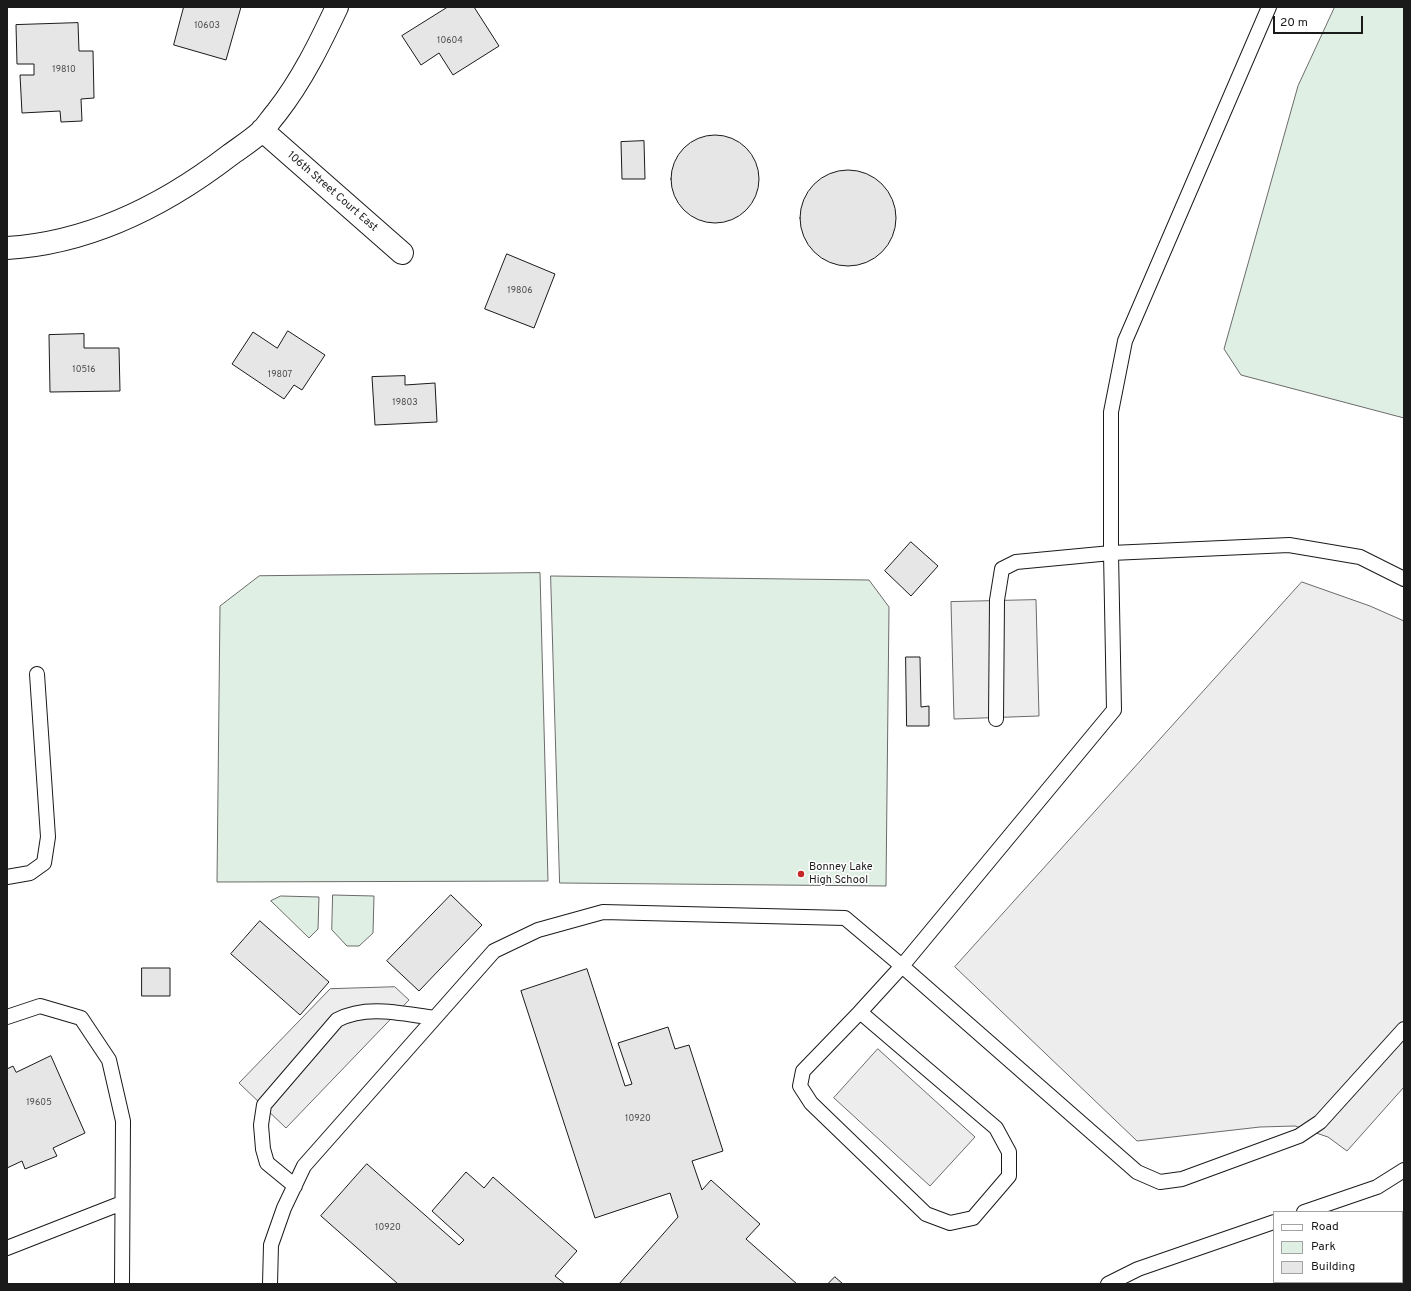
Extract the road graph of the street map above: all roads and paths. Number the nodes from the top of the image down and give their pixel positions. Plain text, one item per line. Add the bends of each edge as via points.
1 (337, 7) edge
2 (1269, 7) edge
3 (262, 130) junction
4 (7, 248) edge
5 (402, 253) dead end
6 (1111, 553) junction
7 (1404, 579) edge
8 (37, 674) dead end
9 (996, 719) dead end
10 (7, 877) edge
11 (902, 966) junction
12 (860, 1012) junction
13 (7, 1017) edge
14 (435, 1018) junction
15 (1404, 1029) edge
16 (1404, 1170) edge
17 (295, 1186) junction
18 (122, 1203) junction
19 (1307, 1211) edge
20 (1273, 1222) edge
21 (7, 1248) edge
22 (122, 1284) edge
23 (270, 1284) edge
24 (1108, 1284) edge

1 - 3 street via 312,58 287,99
2 - 6 lane via 1125,341 1111,412
3 - 4 street via 184,188 144,210 72,238
3 - 5 street, 106th Street Court East
6 - 7 lane via 1289,544 1360,557
6 - 9 lane via 1016,562 1002,569 997,600
6 - 11 lane via 1114,710
8 - 10 lane via 48,837 44,863 30,873
11 - 12 lane
11 - 14 lane via 845,918 603,912 538,930 494,951
11 - 15 lane via 1137,1172 1160,1182 1182,1179 1299,1136 1320,1122
12 - 12 lane via 996,1128 1009,1152 1009,1176 973,1218 950,1223 926,1214 811,1104 800,1086 802,1071
13 - 18 lane via 40,1006 81,1018 109,1060 122,1121
14 - 17 lane via 304,1166
14 - 17 lane via 368,1011 348,1014 337,1020 264,1105 261,1125 267,1163
16 - 19 lane via 1377,1187
17 - 23 lane via 271,1245
18 - 21 lane
18 - 22 lane
20 - 24 lane via 1138,1269

